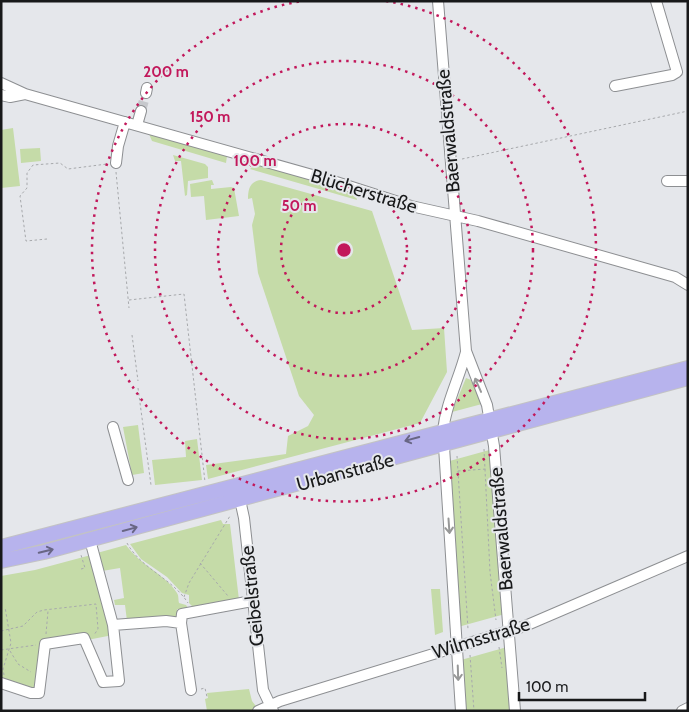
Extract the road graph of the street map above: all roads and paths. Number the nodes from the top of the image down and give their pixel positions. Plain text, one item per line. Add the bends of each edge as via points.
1 (438, 1) edge
2 (656, 1) edge
3 (1, 83) edge
4 (615, 86) dead end
5 (25, 94) junction
6 (1, 95) edge
7 (141, 111) tunnel mouth
8 (688, 111) edge
9 (125, 122) junction
10 (136, 125) junction
11 (584, 130) dead end
12 (585, 133) junction
13 (462, 159) dead end
14 (116, 162) junction
15 (667, 181) dead end
16 (688, 181) edge
17 (455, 216) junction
18 (47, 239) dead end
19 (688, 276) edge
20 (676, 277) junction
21 (688, 285) edge
22 (128, 300) junction
23 (129, 308) dead end
24 (132, 335) dead end
25 (466, 351) junction
26 (688, 368) edge
27 (688, 378) edge
28 (138, 381) dead end
29 (138, 388) dead end
30 (529, 415) junction
31 (491, 426) junction
32 (113, 427) dead end
33 (443, 431) junction
34 (443, 446) junction
35 (484, 449) dead end
36 (456, 456) dead end
37 (374, 457) junction
38 (486, 470) junction
39 (457, 471) junction
40 (128, 480) dead end
41 (205, 482) dead end
42 (151, 485) dead end
43 (238, 493) junction
44 (200, 503) junction
45 (230, 516) dead end
46 (90, 540) junction
47 (127, 543) dead end
48 (1, 547) edge
49 (81, 555) dead end
50 (688, 556) edge
51 (1, 561) edge
52 (200, 563) junction
53 (81, 569) dead end
54 (184, 597) junction
55 (252, 601) junction
56 (235, 604) junction
57 (5, 607) dead end
58 (48, 610) junction
59 (194, 612) junction
60 (496, 620) dead end
61 (181, 623) junction
62 (113, 625) junction
63 (9, 628) junction
64 (468, 628) dead end
65 (1, 630) edge
66 (509, 631) junction
67 (45, 644) junction
68 (87, 645) junction
69 (457, 646) junction
70 (9, 649) junction
71 (1, 650) edge
72 (470, 655) dead end
73 (40, 678) junction
74 (4, 683) edge
75 (191, 690) joint
76 (207, 697) dead end
77 (271, 708) edge
78 (688, 708) edge
79 (258, 711) edge
80 (461, 711) edge
81 (474, 711) edge
82 (515, 711) edge
83 (682, 711) edge

1 - 17 street, Baerwaldstraße
2 - 4 street via 677,72
3 - 5 street, Blücherstraße
5 - 6 street, Blücherstraße
5 - 9 street, Blücherstraße
7 - 10 street
8 - 12 path
9 - 10 street, Blücherstraße
9 - 14 street
10 - 17 street, Blücherstraße
11 - 12 path
12 - 13 path
14 - 18 path via 68,169 60,163 33,165 27,173 28,188 20,196 26,241
14 - 22 path
15 - 16 street
17 - 20 street, Blücherstraße
17 - 25 street, Baerwaldstraße
19 - 20 street, Blücherstraße
20 - 21 street, Blücherstraße
22 - 23 path
22 - 41 path via 184,294
24 - 28 path
31 -> 25 street, Baerwaldstraße
25 - 33 street, Baerwaldstraße
26 - 30 main road, Urbanstraße
27 - 30 main road, Urbanstraße
29 - 42 path
30 - 31 main road, Urbanstraße
31 - 33 main road, Urbanstraße
31 - 34 main road, Urbanstraße
31 - 66 street, Baerwaldstraße
32 - 40 street
33 - 34 street, Baerwaldstraße
33 -> 37 main road, Urbanstraße
34 - 37 main road, Urbanstraße
34 -> 69 street, Baerwaldstraße
35 - 38 path
36 - 39 path
37 - 43 main road, Urbanstraße
38 - 39 path
38 - 60 path via 490,572
39 - 64 path
43 - 44 main road, Urbanstraße
43 - 55 street, Geibelstraße
46 -> 44 main road, Urbanstraße
44 - 48 main road, Urbanstraße
45 - 52 path
51 -> 46 main road, Urbanstraße
46 - 62 street
47 - 54 path via 136,558 166,578
49 - 53 path via 85,568
50 - 66 street, Wilmsstraße
52 - 54 path
52 - 56 path
54 - 59 path
55 - 56 street
55 - 77 street, Geibelstraße via 263,690
56 - 59 street
57 - 63 path
58 - 63 path via 37,612 23,626
58 - 67 path
58 - 68 path via 96,604 98,629
59 - 61 street via 182,614
61 - 62 street
61 - 75 street
62 - 68 street via 118,681 103,682
63 - 65 path
63 - 70 path
66 - 69 street, Wilmsstraße
66 - 82 street, Baerwaldstraße
67 - 68 street via 84,638
67 - 70 path
67 - 73 street
69 - 77 street, Wilmsstraße
69 -> 80 street, Baerwaldstraße
70 - 71 path
70 - 73 path via 18,664
70 - 74 path via 3,669
72 - 81 path
73 - 74 street via 39,693
75 - 76 path via 206,688
77 - 79 street, Wilmsstraße
78 - 83 street

